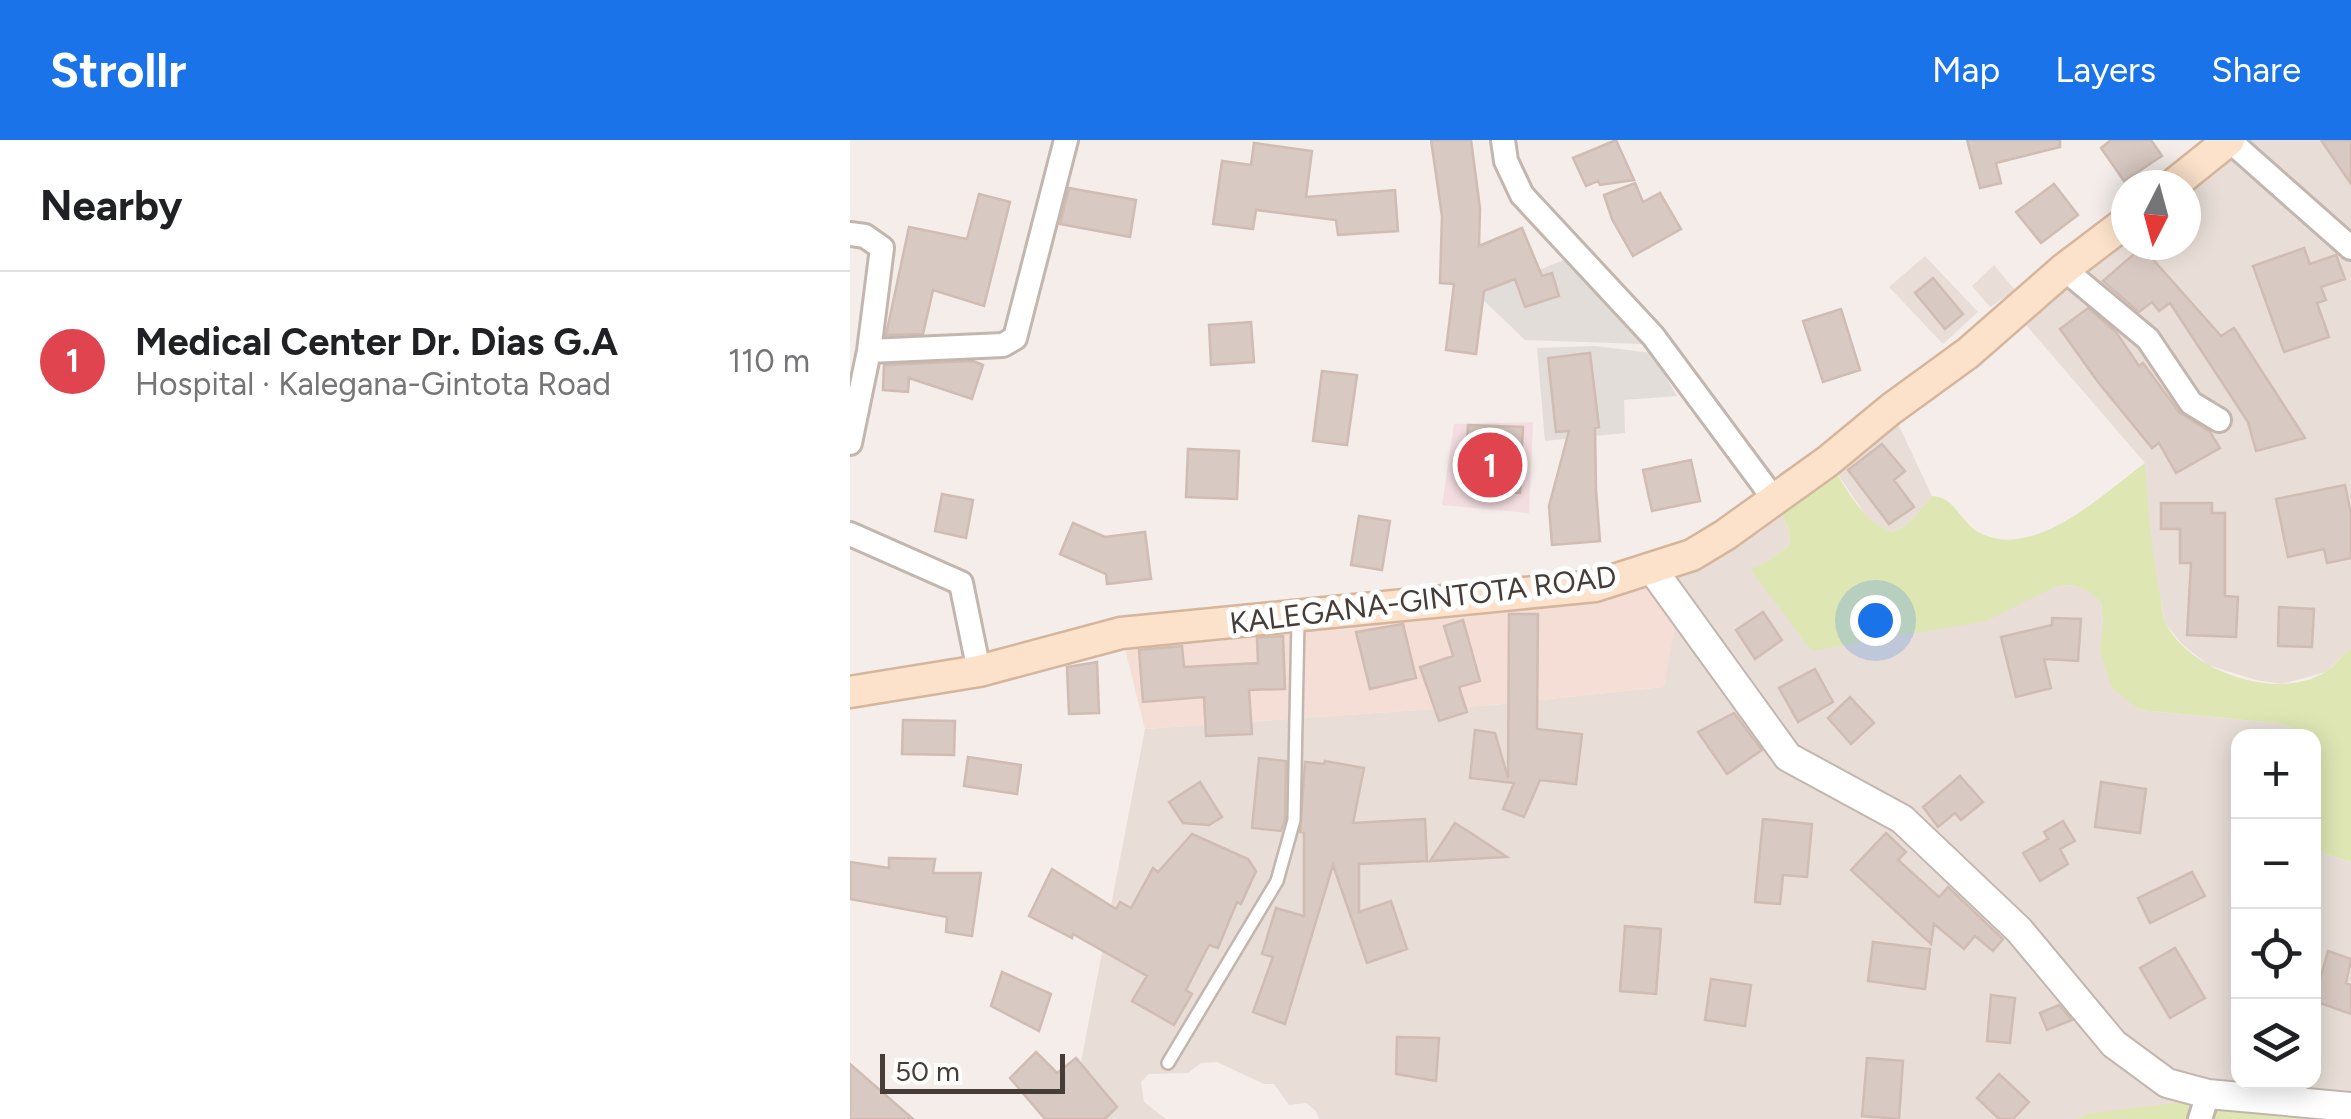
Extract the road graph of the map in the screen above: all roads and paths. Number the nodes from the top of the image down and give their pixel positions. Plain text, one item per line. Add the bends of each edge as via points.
1 (1066, 140) edge
2 (1502, 140) edge
3 (2229, 140) edge
4 (2192, 170) edge
5 (2111, 233) edge
6 (850, 234) edge
7 (2351, 248) edge
8 (2064, 269) junction
9 (869, 351) junction
10 (2219, 420) dead end
11 (850, 443) edge
12 (1774, 498) junction
13 (850, 534) edge
14 (1652, 570) junction
15 (1298, 616) junction
16 (979, 672) junction
17 (850, 692) edge
18 (1168, 1063) dead end
19 (2204, 1107) edge
20 (2349, 1111) edge

1 - 9 street via 1016,338
2 - 12 street via 1522,195 1653,336
3 - 4 main road
3 - 7 street
5 - 8 main road, KALEGANA-GINTOTA ROAD
6 - 9 street via 882,248
8 - 10 street via 2148,339 2191,403
8 - 12 main road, KALEGANA-GINTOTA ROAD via 1968,353
9 - 11 street
12 - 14 main road, KALEGANA-GINTOTA ROAD via 1692,555
13 - 16 street via 961,582
14 - 15 main road, KALEGANA-GINTOTA ROAD via 1594,586
14 - 19 street via 1788,757 1902,819 2020,930 2114,1044
15 - 16 main road, KALEGANA-GINTOTA ROAD via 1121,633
15 - 18 lane via 1294,820 1277,881
16 - 17 main road, KALEGANA-GINTOTA ROAD
19 - 20 street

